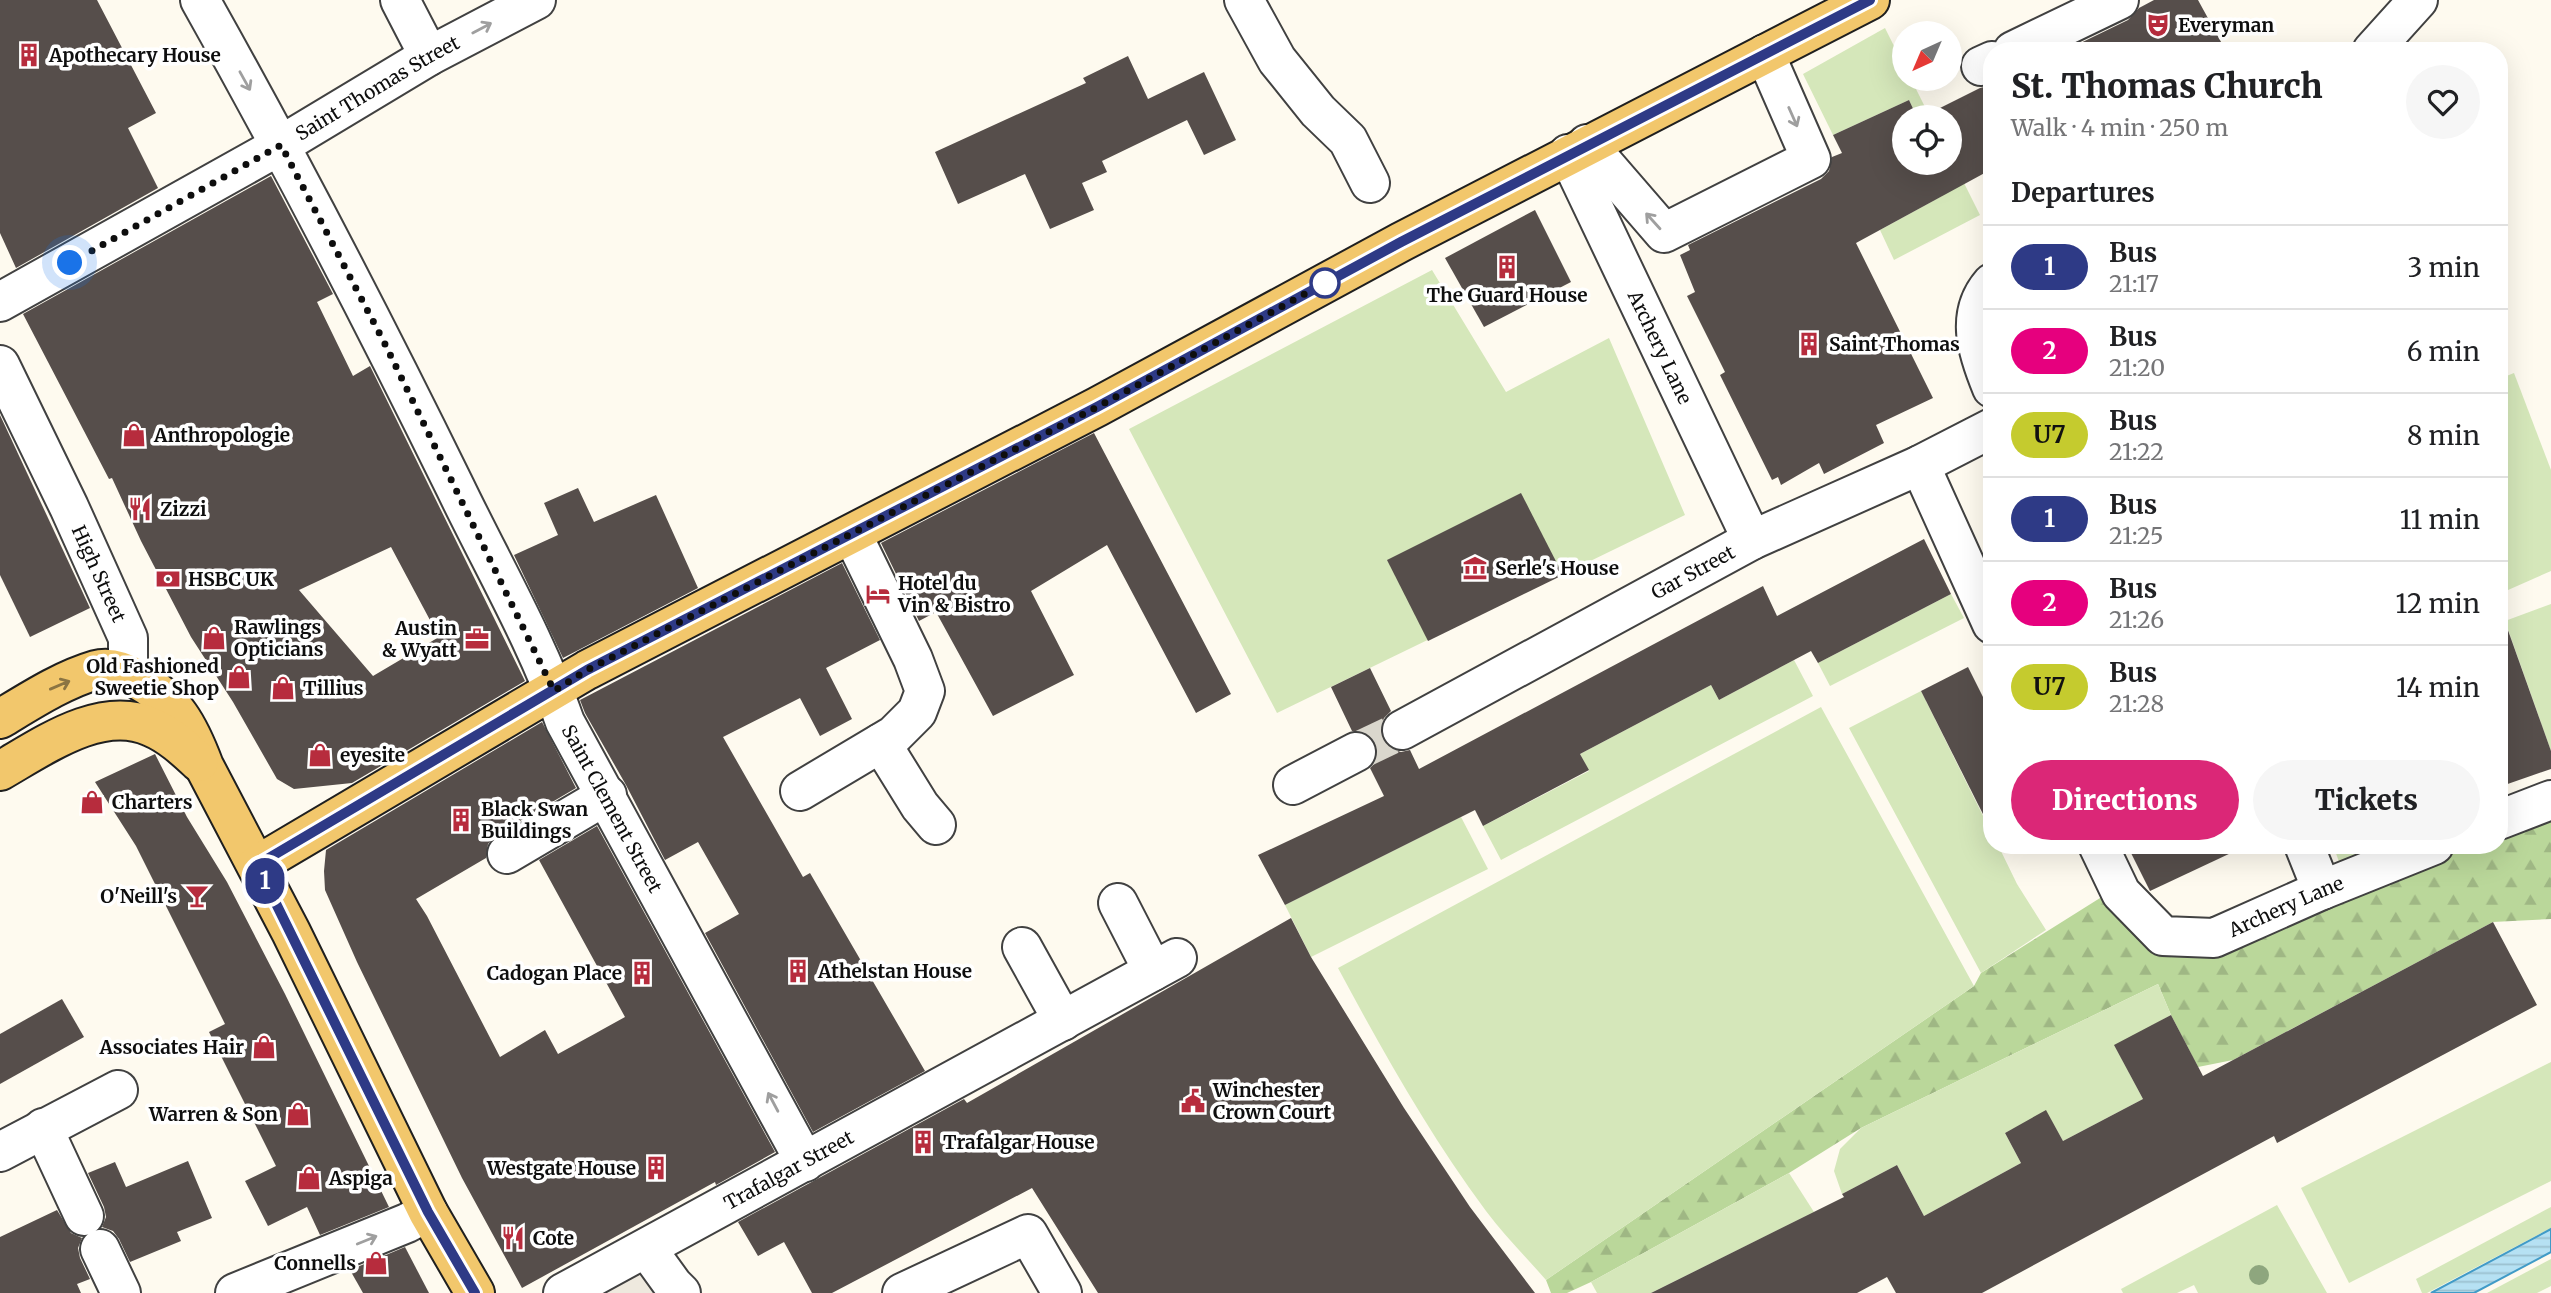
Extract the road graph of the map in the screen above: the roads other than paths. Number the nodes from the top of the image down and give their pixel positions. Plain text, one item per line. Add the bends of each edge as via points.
1 (200, 0) edge
2 (400, 0) edge
3 (536, 0) edge
4 (1244, 0) edge
5 (1870, 0) edge
6 (2119, 0) edge
7 (2418, 0) edge
8 (2031, 42) edge
9 (2380, 42) edge
10 (1765, 54) junction
11 (429, 56) junction
12 (281, 145) junction
13 (1577, 149) junction
14 (1370, 183) dead end
15 (1983, 299) edge
16 (0, 302) edge
17 (0, 365) edge
18 (1983, 366) edge
19 (1983, 433) edge
20 (1920, 465) junction
21 (852, 534) junction
22 (1752, 540) junction
23 (1983, 604) edge
24 (128, 673) junction
25 (554, 691) junction
26 (0, 719) edge
27 (1402, 730) tunnel mouth
28 (881, 743) junction
29 (1356, 752) tunnel mouth
30 (204, 766) junction
31 (0, 771) edge
32 (1293, 785) dead end
33 (800, 792) dead end
34 (607, 795) junction
35 (2551, 800) edge
36 (2508, 817) edge
37 (936, 825) dead end
38 (2102, 854) edge
39 (2308, 854) edge
40 (2412, 854) edge
41 (507, 855) dead end
42 (257, 865) junction
43 (2322, 890) junction
44 (1118, 903) dead end
45 (1022, 947) dead end
46 (1063, 1021) junction
47 (118, 1090) dead end
48 (43, 1128) junction
49 (0, 1152) edge
50 (805, 1162) junction
51 (428, 1212) junction
52 (647, 1250) junction
53 (121, 1293) edge
54 (235, 1293) edge
55 (475, 1293) edge
56 (564, 1293) edge
57 (681, 1293) edge
58 (902, 1293) edge
59 (1062, 1293) edge

1 -> 12 street, Saint Clement Street
2 - 11 street
11 -> 3 street, Saint Thomas Street
4 - 14 street via 1277,60 1348,140
5 - 10 main road
6 - 8 street
7 - 9 street
10 - 13 main road
10 -> 13 street via 1811,159 1664,233
11 - 12 street, Saint Thomas Street
12 - 16 street, Saint Thomas Street
12 - 25 street, Saint Clement Street via 384,342
13 - 21 main road
13 - 22 street, Archery Lane
15 - 18 street via 1975,331
17 - 24 street, High Street via 128,638
19 - 20 street, Gar Street
20 - 22 street, Gar Street
20 - 23 street
21 - 25 main road
21 - 28 street via 925,691 917,712
22 - 27 street, Gar Street
26 -> 24 main road via 49,690 98,669
24 - 30 main road via 164,695 180,714
25 - 34 street, Saint Clement Street via 565,722
25 - 42 main road
28 - 33 street
28 - 37 street
29 - 32 street
30 - 31 main road via 150,726 127,721 70,731
30 - 42 main road
34 - 41 street
50 -> 34 street, Saint Clement Street
35 - 36 street
38 - 43 street, Archery Lane via 2121,893 2163,936 2214,938
39 - 43 street
40 - 43 street, Archery Lane
42 - 51 main road
44 - 46 street, Trafalgar Street via 1165,965
45 - 46 street
46 - 50 street, Trafalgar Street
47 - 48 street
48 - 49 street
48 - 53 street
50 - 52 street, Trafalgar Street
54 -> 51 street
51 - 55 main road
52 - 56 street, Trafalgar Street
52 - 57 street
58 - 59 street via 1028,1234

